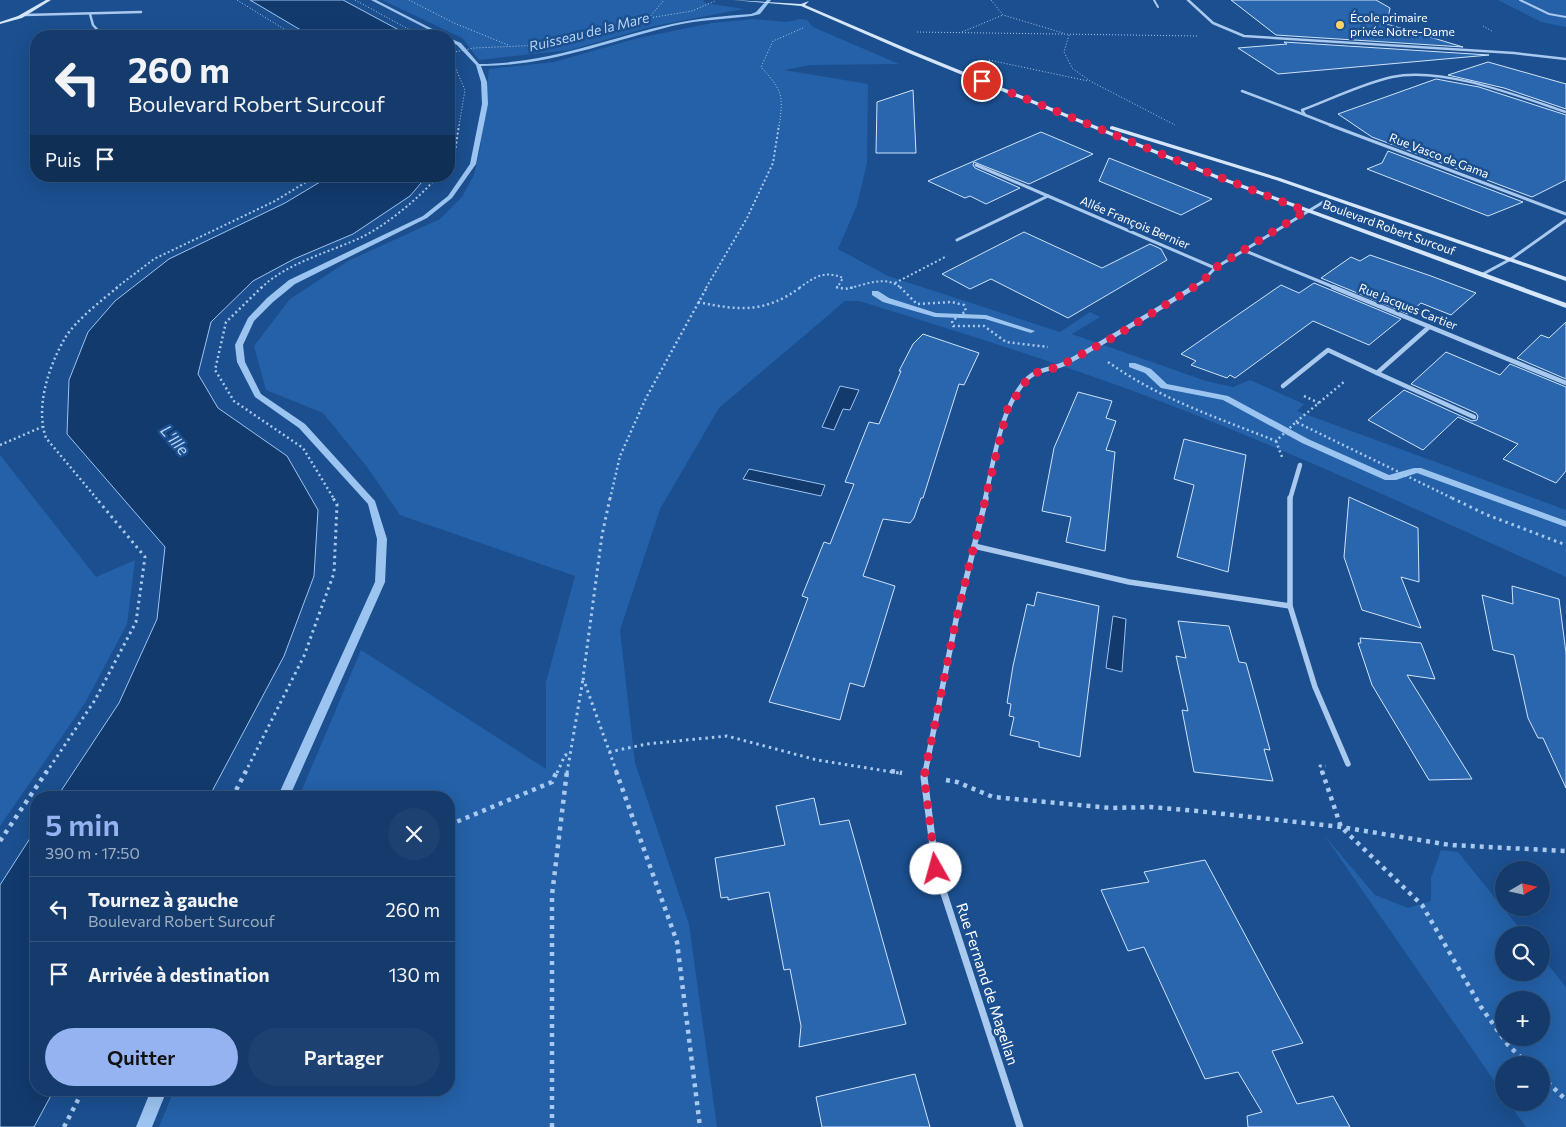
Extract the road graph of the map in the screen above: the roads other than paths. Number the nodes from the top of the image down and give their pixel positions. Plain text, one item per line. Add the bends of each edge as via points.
1 (49, 0) edge
2 (734, 0) edge
3 (808, 0) edge
4 (1154, 0) edge
5 (1188, 0) edge
6 (1520, 0) edge
7 (802, 4) junction
8 (1158, 8) dead end
9 (140, 12) dead end
10 (90, 14) junction
11 (24, 15) junction
12 (1566, 17) edge
13 (0, 23) edge
14 (98, 30) edge
15 (1566, 59) edge
16 (1242, 91) dead end
17 (1566, 112) edge
18 (1066, 115) junction
19 (1305, 115) junction
20 (976, 165) dead end
21 (1048, 196) junction
22 (1330, 198) junction
23 (1306, 211) junction
24 (1566, 214) edge
25 (1566, 220) edge
26 (957, 240) road end
27 (1243, 250) junction
28 (1511, 260) junction
29 (1215, 268) junction
30 (1483, 274) junction
31 (1566, 279) edge
32 (1566, 306) edge
33 (1430, 327) junction
34 (1377, 373) junction
35 (1566, 383) edge
36 (1283, 386) dead end
37 (1474, 417) dead end
38 (1300, 465) dead end
39 (974, 546) junction
40 (1290, 606) junction
41 (1348, 764) road end
42 (1020, 1127) edge

1 - 11 street
2 - 7 street
3 - 7 street
4 - 8 lane
5 - 15 street via 1217,27 1244,36
6 - 12 lane via 1549,14
7 - 18 street, Boulevard Robert Surcouf
9 - 10 street
10 - 11 street
10 - 14 street
11 - 13 street
16 - 19 street, Rue Vasco de Gama
17 - 19 street via 1480,83 1454,78 1401,76 1302,110
18 - 22 street, Boulevard Robert Surcouf via 1164,143
18 - 23 street, Boulevard Robert Surcouf
19 - 24 street, Rue Vasco de Gama
20 - 21 street, Allée François Bernier
21 - 26 street
21 - 29 street, Allée François Bernier
22 - 23 street, Rue Fernand de Magellan
22 - 28 street, Boulevard Robert Surcouf
23 - 27 street, Rue Fernand de Magellan
23 - 30 street, Boulevard Robert Surcouf
25 - 28 street
27 - 29 street, Rue Fernand de Magellan
27 - 33 street, Rue Jacques Cartier
28 - 30 street
28 - 31 street, Boulevard Robert Surcouf
29 - 39 street, Rue Fernand de Magellan via 1202,282 1114,337 1058,367 1028,378 1007,410
30 - 32 street, Boulevard Robert Surcouf
33 - 34 street
33 - 35 street, Rue Jacques Cartier
34 - 36 street via 1328,350
34 - 37 street
38 - 40 street via 1290,498
39 - 40 street via 1129,582
39 - 42 street, Rue Fernand de Magellan via 924,777 936,869
40 - 41 street via 1318,696

